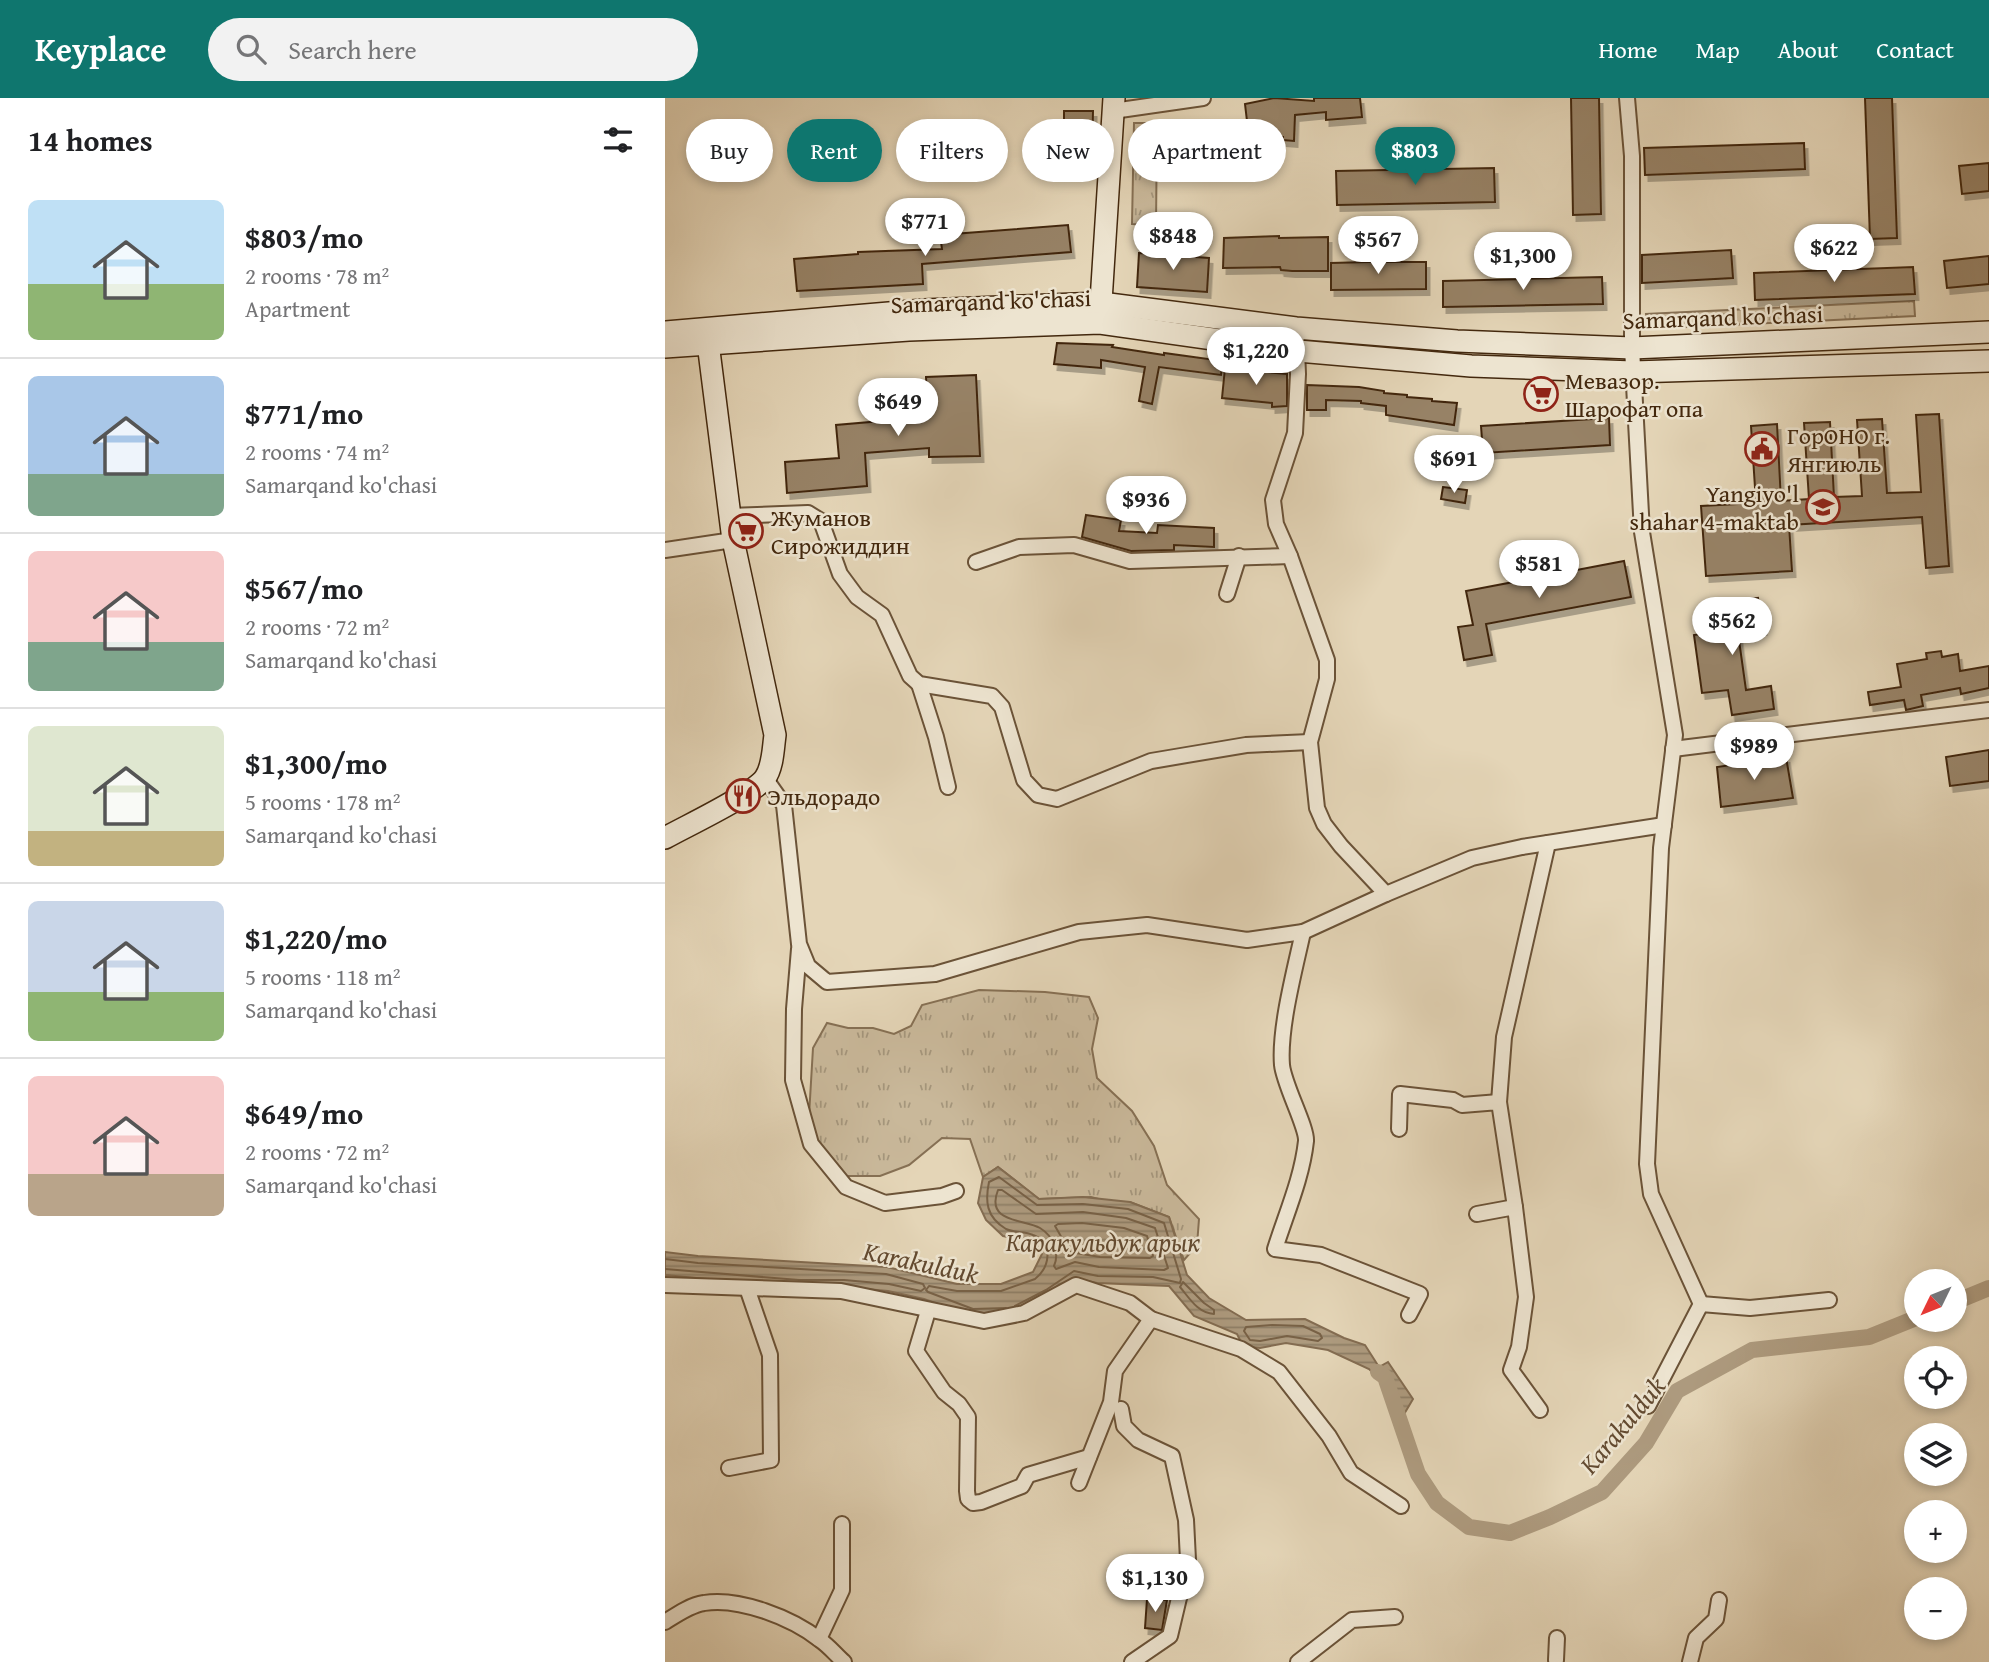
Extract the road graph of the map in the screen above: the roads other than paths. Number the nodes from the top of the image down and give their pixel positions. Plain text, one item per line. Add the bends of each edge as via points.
1 (1203, 98) edge
2 (1627, 98) edge
3 (1114, 104) edge
4 (1100, 313) junction
5 (1296, 328) junction
6 (665, 332) edge
7 (1989, 332) edge
8 (708, 343) junction
9 (665, 347) edge
10 (1632, 348) junction
11 (1298, 351) junction
12 (1989, 361) edge
13 (1633, 372) junction
14 (729, 516) junction
15 (733, 540) junction
16 (665, 550) edge
17 (1290, 555) junction
18 (1239, 556) junction
19 (976, 562) dead end
20 (1227, 594) dead end
21 (919, 684) junction
22 (1989, 710) edge
23 (1310, 742) junction
24 (1673, 748) junction
25 (765, 778) junction
26 (948, 787) dead end
27 (1664, 825) junction
28 (665, 838) edge
29 (1548, 843) junction
30 (1386, 894) junction
31 (1303, 932) junction
32 (799, 944) junction
33 (1499, 1101) junction
34 (1399, 1129) dead end
35 (956, 1191) dead end
36 (1515, 1207) junction
37 (1477, 1214) dead end
38 (665, 1285) edge
39 (747, 1288) junction
40 (1829, 1300) dead end
41 (1701, 1304) junction
42 (928, 1311) junction
43 (1409, 1315) dead end
44 (1151, 1320) junction
45 (1648, 1406) dead end
46 (1121, 1409) dead end
47 (1540, 1410) dead end
48 (1089, 1457) junction
49 (729, 1468) dead end
50 (1079, 1483) dead end
51 (1401, 1506) dead end
52 (842, 1524) dead end
53 (1719, 1601) dead end
54 (1395, 1617) dead end
55 (665, 1622) edge
56 (1557, 1638) dead end
57 (819, 1639) junction
58 (1557, 1661) edge
59 (844, 1662) edge
60 (1132, 1662) edge
61 (1298, 1662) edge
62 (1690, 1662) edge

1 - 3 street
2 - 10 street via 1632,156
3 - 4 main road
4 - 5 main road, Samarqand ko'chasi
4 - 6 main road, Samarqand ko'chasi via 924,310
4 - 8 main road, Samarqand ko'chasi
4 - 11 main road, Samarqand ko'chasi
5 - 10 main road, Samarqand ko'chasi
5 - 11 street
7 - 10 main road, Samarqand ko'chasi
8 - 9 main road, Samarqand ko'chasi
8 - 14 main road
10 - 13 street
11 - 13 main road, Samarqand ko'chasi via 1471,366
11 - 17 street via 1295,433 1273,500 1276,524
12 - 13 main road, Samarqand ko'chasi
13 - 24 street via 1642,532 1675,735
14 - 15 main road
14 - 21 street via 808,513 821,521 840,574 857,597 881,615 910,676
15 - 16 street
15 - 25 main road via 775,736
17 - 18 street
17 - 23 street via 1327,660 1327,679
18 - 19 street via 1130,561 1074,545 1020,547
18 - 20 street
21 - 23 street via 992,696 1002,707 1024,780 1038,795 1057,799 1151,761 1246,745
21 - 26 street
22 - 24 street
23 - 30 street via 1317,808 1324,824
24 - 27 street
25 - 28 main road
25 - 32 street via 784,805
27 - 29 street
27 - 41 street via 1647,1164 1651,1194
29 - 30 street via 1472,858
29 - 33 street via 1504,1037
30 - 31 street
31 - 32 street via 1247,940 1147,925 1079,932 935,974 827,982 808,966
31 - 43 street via 1285,1023 1282,1065 1306,1137 1275,1249 1321,1255 1420,1294
32 - 35 street via 793,1080 811,1144 846,1187 885,1203
33 - 34 street via 1462,1105 1400,1094
33 - 36 street
36 - 37 street
36 - 47 street via 1526,1297 1520,1347 1511,1370
38 - 39 street
39 - 42 street via 841,1291
39 - 49 street via 770,1355 771,1460
40 - 41 street via 1750,1308
41 - 45 street
42 - 44 street via 984,1321 1024,1313 1076,1285 1130,1303
42 - 48 street via 916,1351 968,1417 968,1499 981,1502 1022,1486 1028,1475
44 - 48 street via 1115,1371 1111,1402
44 - 51 street via 1241,1349 1279,1372 1351,1473
46 - 60 street via 1123,1426 1137,1440 1172,1456 1186,1520 1188,1560 1170,1636
48 - 50 street
52 - 57 street via 842,1590
53 - 62 street via 1716,1619 1696,1638
54 - 61 street via 1352,1620
55 - 57 street via 702,1603 735,1603 777,1616
56 - 58 street
57 - 59 street

